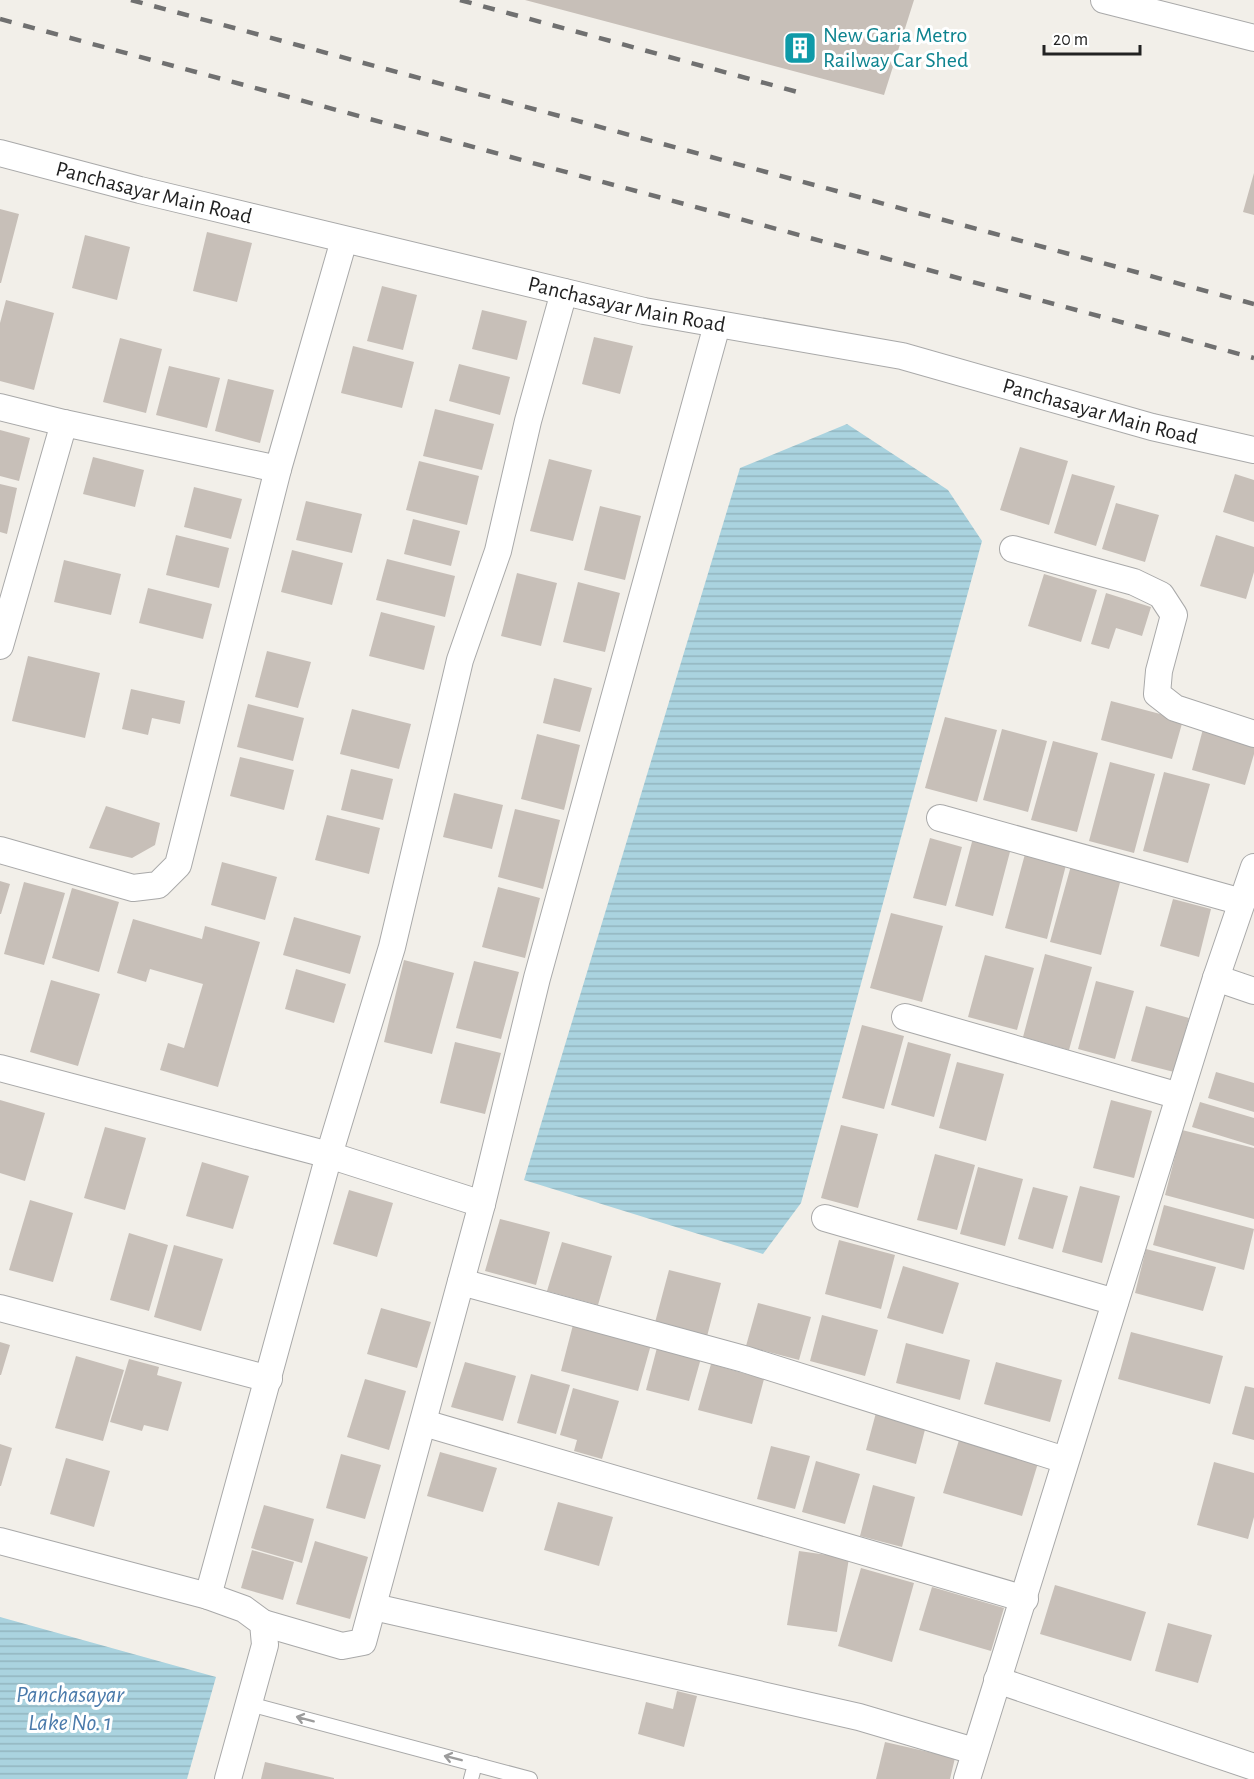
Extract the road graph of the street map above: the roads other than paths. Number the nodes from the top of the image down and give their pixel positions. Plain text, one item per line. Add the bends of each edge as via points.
1 (1104, 0) edge
2 (1254, 38) edge
3 (0, 153) edge
4 (344, 240) junction
5 (564, 292) junction
6 (717, 325) junction
7 (0, 407) edge
8 (64, 423) junction
9 (1254, 450) edge
10 (278, 469) junction
11 (1013, 549) dead end
12 (0, 646) edge
13 (1254, 734) edge
14 (940, 818) dead end
15 (0, 850) edge
16 (1254, 867) edge
17 (1242, 902) junction
18 (1216, 978) junction
19 (1254, 991) edge
20 (905, 1017) dead end
21 (0, 1068) edge
22 (1179, 1096) junction
23 (329, 1155) junction
24 (482, 1204) junction
25 (825, 1218) dead end
26 (461, 1281) junction
27 (1115, 1302) junction
28 (0, 1308) edge
29 (269, 1379) junction
30 (424, 1423) junction
31 (1065, 1460) junction
32 (0, 1541) edge
33 (208, 1596) junction
34 (1025, 1599) junction
35 (374, 1607) junction
36 (262, 1623) junction
37 (997, 1680) junction
38 (249, 1704) junction
39 (974, 1751) junction
40 (475, 1764) junction
41 (1254, 1767) edge
42 (228, 1779) edge
43 (471, 1779) edge
44 (530, 1779) edge
45 (967, 1779) edge

1 - 2 street
3 - 4 street, Panchasayar Main Road
4 - 5 street, Panchasayar Main Road
4 - 10 street
5 - 6 street, Panchasayar Main Road
5 - 23 street via 498,550 460,660 392,947
6 - 9 street, Panchasayar Main Road via 902,356 1152,427
6 - 24 street via 537,978
7 - 8 street
8 - 10 street
8 - 12 street
10 - 15 street via 178,865 158,885 133,888
11 - 13 street via 1134,582 1161,595 1174,615 1157,694 1175,708
14 - 17 street
16 - 17 street
17 - 18 street
18 - 19 street
18 - 22 street
20 - 22 street
21 - 23 street
22 - 27 street
23 - 24 street
23 - 29 street
24 - 26 street
25 - 27 street
26 - 30 street
26 - 31 street via 744,1359
27 - 31 street
28 - 29 street
29 - 33 street
30 - 34 street
30 - 35 street
31 - 34 street
32 - 33 street
33 - 36 street via 244,1609
34 - 37 street
35 - 36 street via 363,1642 342,1646
35 - 39 street via 859,1717
36 - 38 street via 265,1646
37 - 39 street
37 - 41 street
40 -> 38 lane
38 - 42 street
39 - 45 street
40 - 43 lane
40 - 44 lane

